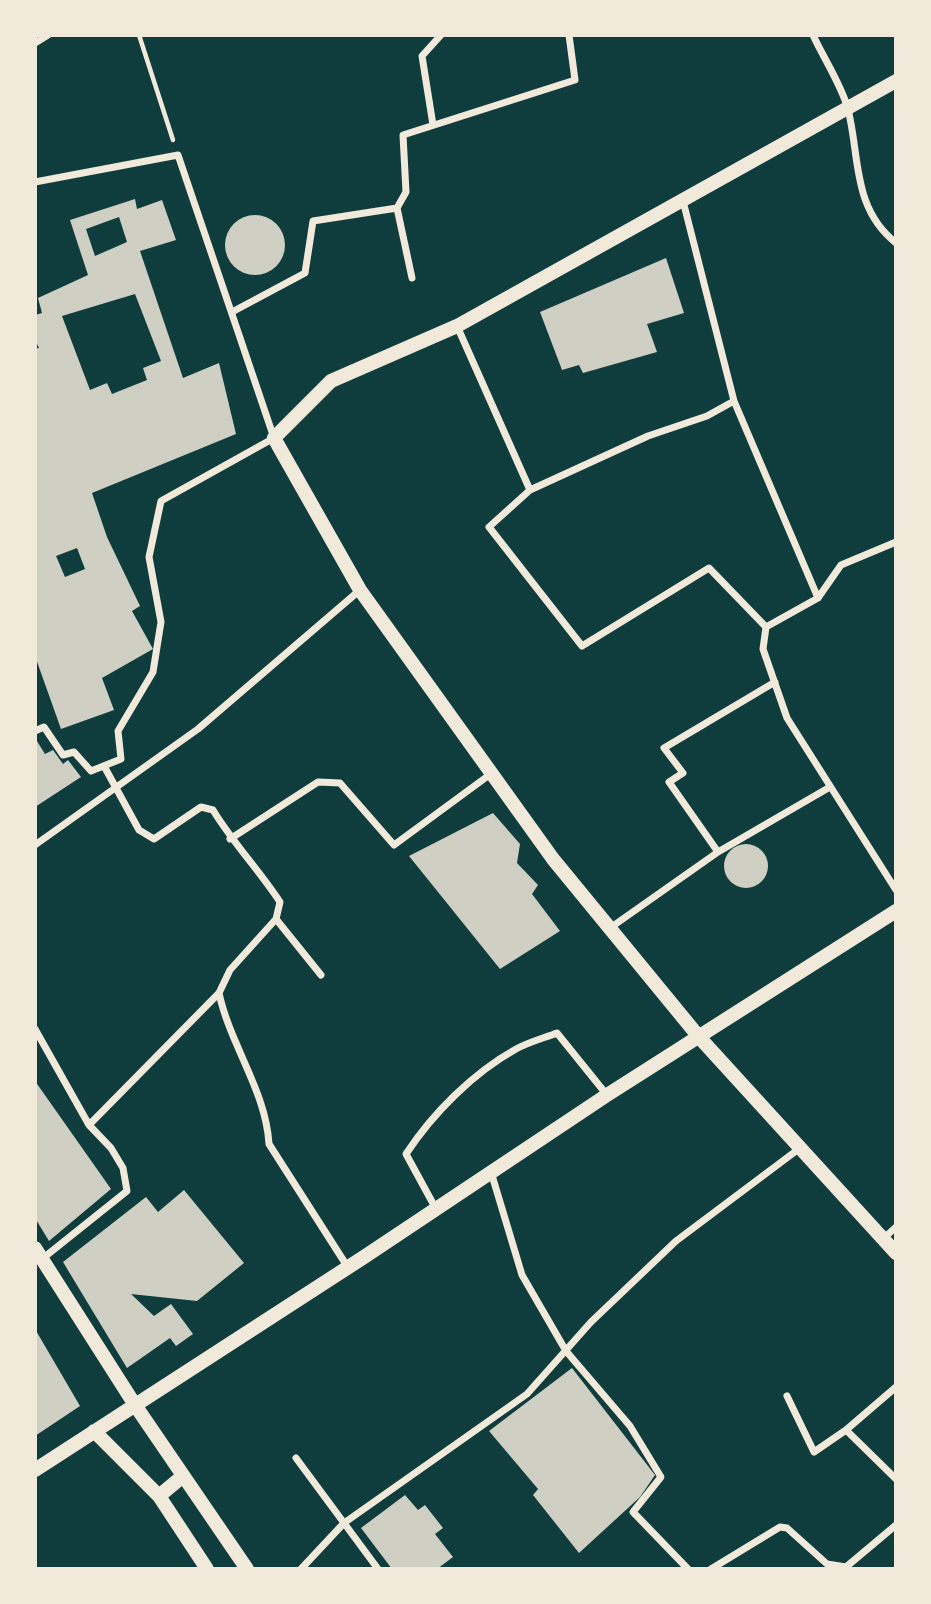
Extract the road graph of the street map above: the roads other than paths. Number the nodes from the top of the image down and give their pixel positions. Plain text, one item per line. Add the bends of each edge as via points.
1 (48, 35) edge
2 (441, 35) edge
3 (569, 35) edge
4 (813, 35) edge
5 (35, 43) edge
6 (896, 81) edge
7 (848, 108) junction
8 (433, 125) junction
9 (35, 182) edge
10 (683, 201) junction
11 (397, 208) junction
12 (896, 243) edge
13 (412, 278) dead end
14 (232, 312) junction
15 (457, 326) junction
16 (734, 401) junction
17 (274, 438) junction
18 (530, 490) junction
19 (896, 542) edge
20 (360, 590) junction
21 (818, 598) junction
22 (766, 627) junction
23 (775, 682) junction
24 (35, 731) edge
25 (104, 766) junction
26 (492, 773) junction
27 (830, 787) junction
28 (114, 788) junction
29 (230, 839) junction
30 (35, 845) edge
31 (718, 852) junction
32 (896, 890) edge
33 (896, 911) edge
34 (276, 919) junction
35 (609, 929) junction
36 (321, 975) dead end
37 (219, 993) junction
38 (35, 1029) edge
39 (699, 1037) junction
40 (607, 1095) junction
41 (89, 1125) junction
42 (800, 1148) junction
43 (491, 1172) junction
44 (436, 1209) junction
45 (896, 1227) edge
46 (883, 1240) junction
47 (39, 1253) edge
48 (896, 1253) edge
49 (347, 1266) junction
50 (566, 1351) junction
51 (896, 1387) edge
52 (787, 1396) dead end
53 (135, 1405) junction
54 (846, 1430) junction
55 (94, 1431) junction
56 (296, 1458) dead end
57 (35, 1470) edge
58 (183, 1476) junction
59 (896, 1479) edge
60 (159, 1496) junction
61 (344, 1523) junction
62 (896, 1525) edge
63 (203, 1567) edge
64 (247, 1569) edge
65 (301, 1569) edge
66 (378, 1569) edge
67 (688, 1569) edge
68 (711, 1569) edge

1 - 5 street
2 - 8 street via 422,56
3 - 8 street via 575,80
4 - 7 street
6 - 7 main road
7 - 10 main road
7 - 12 street via 855,164 877,228
8 - 11 street via 403,135 406,192
9 - 14 street via 178,155
10 - 15 main road
10 - 16 street
11 - 13 street
11 - 14 street via 313,221 304,273
14 - 17 street
15 - 17 main road via 331,381
15 - 18 street
16 - 18 street
16 - 21 street
17 - 20 main road
17 - 25 street via 161,501 149,557 161,622 153,672 118,730 121,759
18 - 22 street via 489,527 582,646 709,568
19 - 21 street via 841,565
20 - 26 main road
20 - 28 street via 198,729
21 - 22 street
22 - 23 street via 763,649
23 - 27 street via 787,718
23 - 31 street via 664,748 683,773 669,782
24 - 25 street via 44,727 63,755 74,752 90,771
25 - 28 street
26 - 29 street via 394,845 340,783 327,780
26 - 35 main road
27 - 31 street
27 - 32 street
28 - 29 street via 139,830 155,839 201,807 213,810
28 - 30 street
29 - 34 street via 255,864 280,902
31 - 35 street
33 - 39 main road
34 - 36 street
34 - 37 street via 230,970
35 - 39 main road
37 - 41 street
37 - 49 street via 223,1014 268,1122 269,1144
38 - 41 street
39 - 40 main road
39 - 42 main road
40 - 43 main road
40 - 44 street via 557,1033 516,1049 467,1085 406,1154
41 - 47 street via 111,1148 127,1191
42 - 46 main road
42 - 50 street via 676,1241
43 - 44 main road
43 - 50 street via 522,1275
44 - 49 main road
45 - 46 street
46 - 48 main road
47 - 53 main road
49 - 53 main road
50 - 61 street via 527,1394
50 - 67 street via 630,1426 661,1477 633,1512
51 - 54 street
52 - 54 street via 814,1452
53 - 55 main road
53 - 58 main road
54 - 59 street
55 - 57 main road
55 - 60 main road
56 - 61 street
58 - 60 main road
58 - 64 main road
60 - 63 main road
61 - 65 street
61 - 66 street
62 - 68 street via 846,1567 827,1564 787,1528 780,1527

